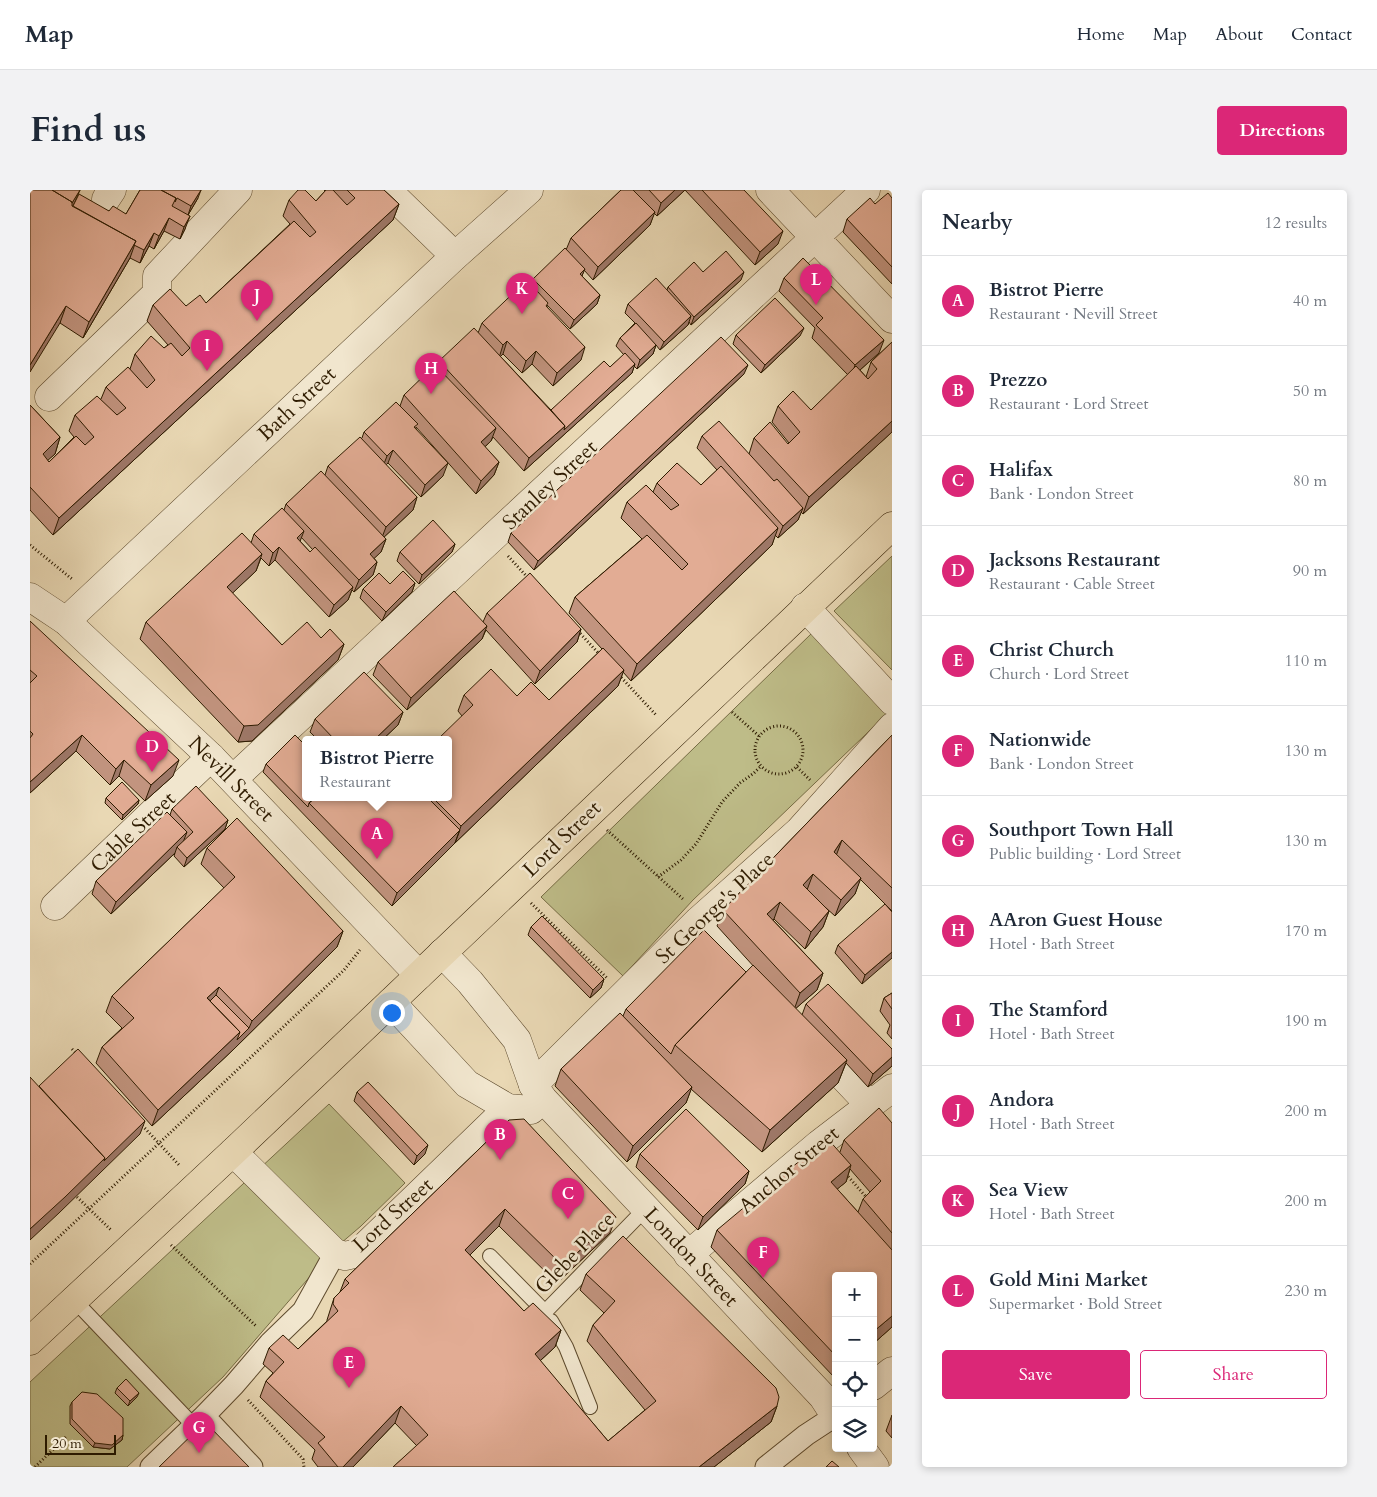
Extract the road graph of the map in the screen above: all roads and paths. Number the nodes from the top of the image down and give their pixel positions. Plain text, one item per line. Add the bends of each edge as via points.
1 (238, 190) edge
2 (387, 190) edge
3 (529, 190) edge
4 (770, 190) edge
5 (866, 190) edge
6 (815, 237) junction
7 (455, 256) junction
8 (892, 319) edge
9 (49, 397) dead end
10 (892, 526) edge
11 (492, 539) junction
12 (30, 545) edge
13 (532, 582) edge
14 (92, 596) junction
15 (30, 597) edge
16 (805, 607) junction
17 (66, 621) junction
18 (572, 625) edge
19 (606, 661) edge
20 (613, 668) edge
21 (714, 694) junction
22 (892, 701) edge
23 (892, 727) edge
24 (673, 733) junction
25 (760, 736) junction
26 (211, 757) junction
27 (761, 766) junction
28 (233, 779) junction
29 (588, 813) junction
30 (658, 877) junction
31 (513, 885) junction
32 (55, 906) dead end
33 (700, 919) junction
34 (359, 946) dead end
35 (442, 952) junction
36 (419, 975) junction
37 (624, 995) junction
38 (391, 1002) junction
39 (777, 1006) edge
40 (797, 1027) edge
41 (72, 1049) dead end
42 (79, 1056) edge
43 (892, 1088) edge
44 (529, 1100) junction
45 (870, 1105) junction
46 (139, 1122) edge
47 (159, 1144) junction
48 (819, 1144) junction
49 (233, 1152) junction
50 (198, 1185) junction
51 (76, 1197) edge
52 (862, 1205) dead end
53 (90, 1210) junction
54 (640, 1215) junction
55 (152, 1228) junction
56 (129, 1248) junction
57 (335, 1253) junction
58 (688, 1255) junction
59 (490, 1256) dead end
60 (30, 1264) edge
61 (74, 1300) junction
62 (545, 1312) junction
63 (30, 1341) edge
64 (270, 1343) junction
65 (892, 1372) edge
66 (877, 1383) edge
67 (234, 1385) junction
68 (590, 1407) dead end
69 (832, 1411) edge
70 (832, 1415) edge
71 (832, 1419) edge
72 (199, 1421) junction
73 (67, 1436) dead end
74 (863, 1452) edge
75 (35, 1467) edge
76 (151, 1467) edge
77 (252, 1467) edge
78 (304, 1467) edge
79 (766, 1467) edge
80 (875, 1467) edge

1 - 9 street via 157,276 157,293
2 - 7 street
3 - 7 street, Bath Street
4 - 6 street
5 - 6 street, Stanley Street
6 - 8 street
6 - 11 street, Stanley Street
7 - 14 street, Bath Street
10 - 16 highway, Lord Street
11 - 13 path
11 - 28 street, Stanley Street
12 - 14 path
14 - 17 street, Bath Street
15 - 17 street, Nevill Street
16 - 21 highway, Lord Street
16 - 22 street
17 - 26 street, Nevill Street
18 - 19 path
20 - 24 path
21 - 24 highway, Lord Street
21 - 25 path
23 - 33 street, St George's Place via 798,831
24 - 29 highway, Lord Street
25 - 27 path via 755,751
25 - 27 path via 772,727 788,728 800,738 803,753 790,772 775,774
26 - 28 street, Nevill Street
26 - 32 street, Cable Street
27 - 30 path via 722,802 696,844
28 - 36 street, Nevill Street
29 - 30 path
29 - 31 highway, Lord Street
30 - 33 path
31 - 35 highway, Lord Street
31 - 37 path
33 - 37 street, St George's Place
33 - 39 street
34 - 47 path via 360,951 344,970
35 - 36 highway, Lord Street
35 - 44 street via 517,1040
36 - 38 highway, Lord Street
37 - 44 street, St George's Place
38 - 44 street via 467,1084
38 - 49 highway, Lord Street
40 - 45 street
41 - 42 path
43 - 45 street, Anchor Street
44 - 54 street, London Street
44 - 57 street, Lord Street via 358,1253 345,1256
45 - 48 street, Anchor Street
46 - 47 path
47 - 50 path
47 - 53 path
48 - 52 path via 868,1199
48 - 58 street, Anchor Street
49 - 50 highway, Lord Street
49 - 57 street, Lord Street
50 - 55 highway, Lord Street
51 - 53 path
53 - 56 path
53 - 60 path
54 - 58 street, London Street
54 - 62 lane, Glebe Place
54 - 70 street via 810,1401
55 - 56 highway, Lord Street
55 - 64 path
56 - 61 highway, Lord Street
57 - 64 street via 304,1311
58 - 69 street, London Street via 823,1397
59 - 62 lane, Glebe Place
61 - 63 highway, Lord Street
61 - 72 lane
62 - 68 lane via 566,1346
64 - 67 street
65 - 66 street
67 - 72 street
67 - 78 path via 303,1459
71 - 79 street via 806,1435
72 - 76 street
72 - 77 street
73 - 75 path
74 - 80 street

